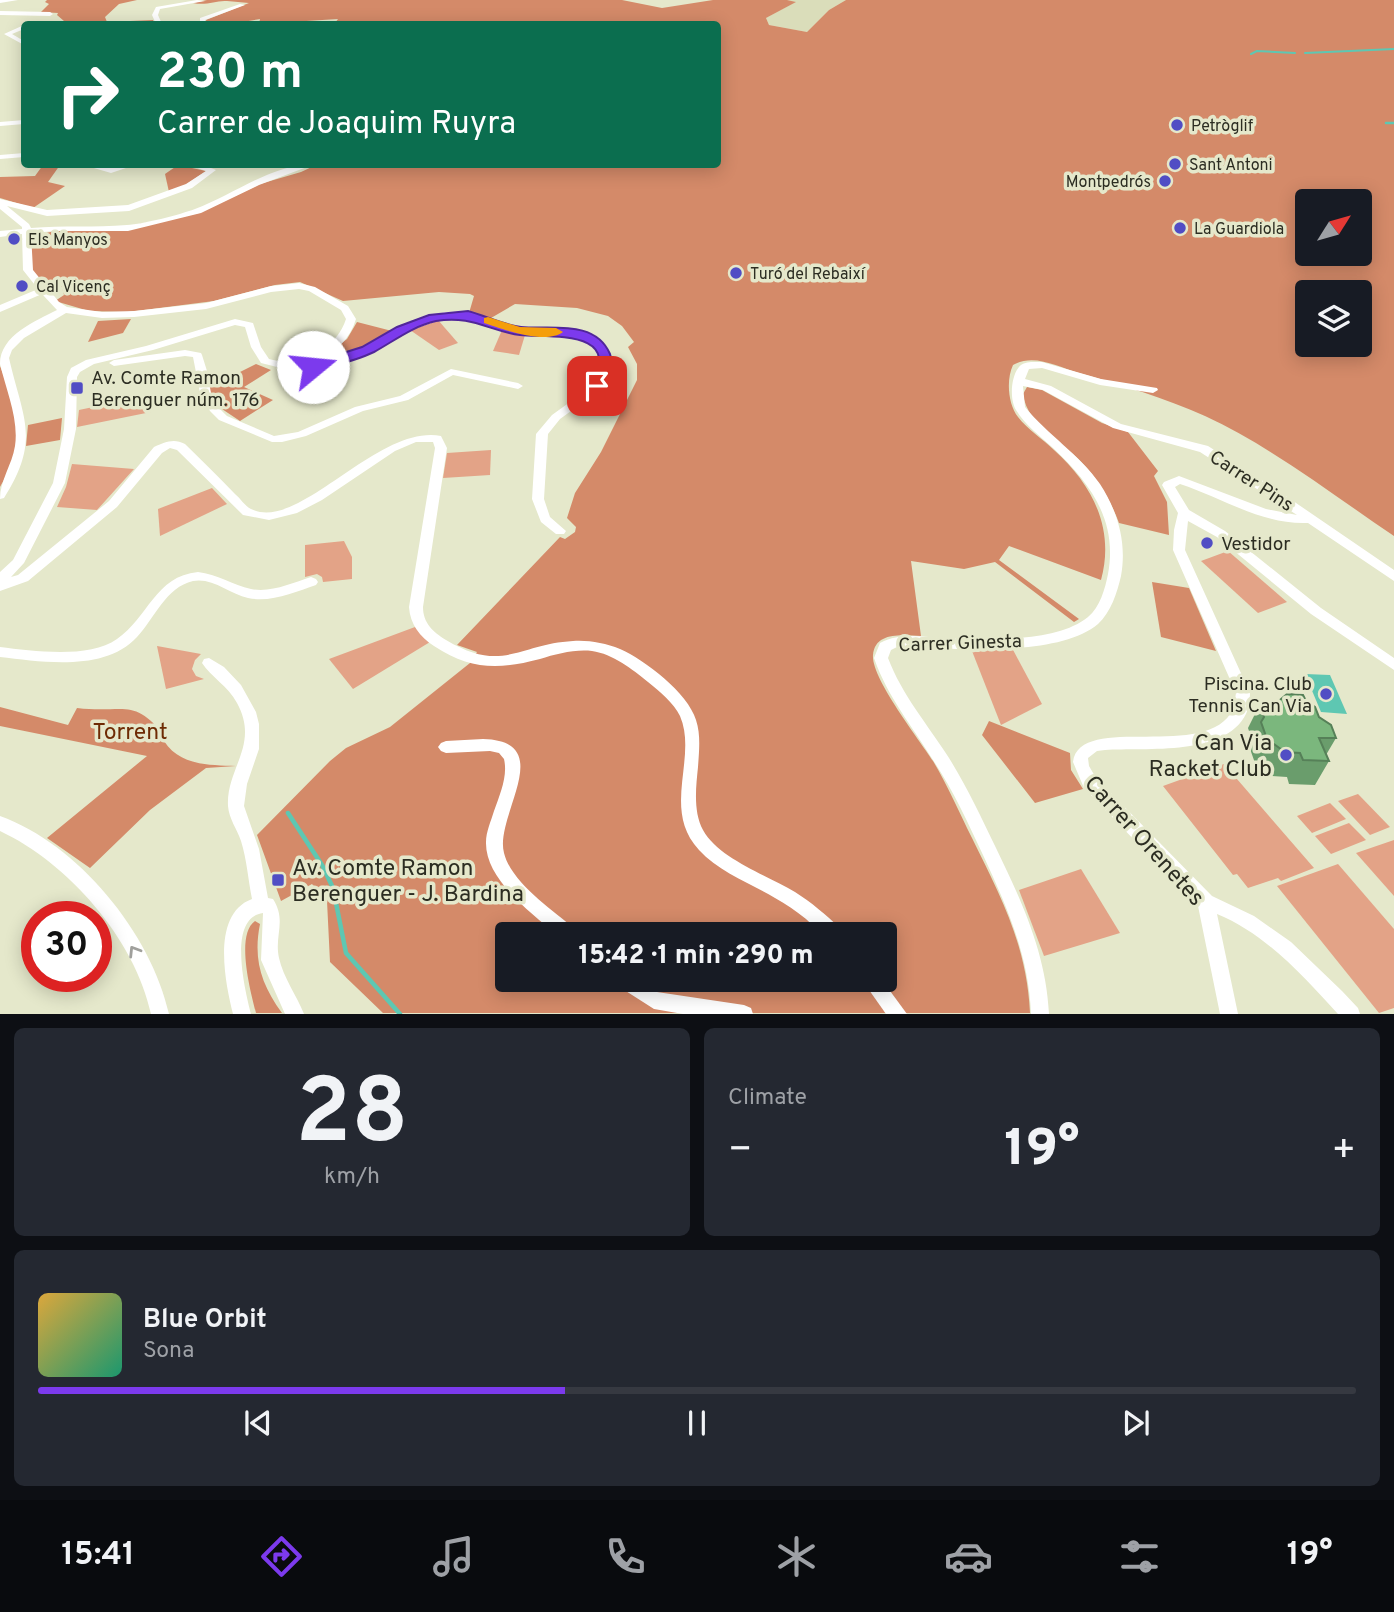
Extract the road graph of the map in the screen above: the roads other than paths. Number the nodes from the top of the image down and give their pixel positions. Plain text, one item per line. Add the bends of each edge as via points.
1 (15, 0) edge
2 (0, 1) edge
3 (202, 1) edge
4 (242, 5) dead end
5 (0, 13) edge
6 (50, 14) dead end
7 (158, 21) edge
8 (202, 21) edge
9 (21, 28) edge
10 (21, 41) edge
11 (21, 122) edge
12 (3, 123) edge
13 (21, 155) edge
14 (0, 157) edge
15 (99, 168) edge
16 (122, 168) edge
17 (205, 168) edge
18 (299, 168) edge
19 (0, 203) edge
20 (28, 230) junction
21 (0, 234) edge
22 (43, 290) junction
23 (51, 300) joint
24 (0, 309) edge
25 (64, 310) junction
26 (90, 362) junction
27 (277, 365) junction
28 (1020, 383) junction
29 (518, 386) dead end
30 (1153, 390) dead end
31 (0, 495) edge
32 (1184, 513) junction
33 (1310, 519) junction
34 (561, 531) dead end
35 (1394, 576) edge
36 (0, 580) edge
37 (311, 582) dead end
38 (0, 586) edge
39 (0, 652) edge
40 (209, 663) dead end
41 (1394, 665) edge
42 (446, 747) dead end
43 (0, 823) edge
44 (1206, 902) junction
45 (261, 904) junction
46 (555, 922) edge
47 (820, 922) edge
48 (642, 992) edge
49 (880, 992) edge
50 (160, 1013) edge
51 (242, 1013) edge
52 (295, 1013) edge
53 (744, 1013) edge
54 (898, 1013) edge
55 (1040, 1013) edge
56 (1229, 1013) edge
57 (1351, 1013) edge

1 - 2 street
3 - 7 street via 158,8
4 - 8 street
5 - 6 street
9 - 10 street via 7,34
11 - 12 street
13 - 14 street
15 - 16 street
17 - 19 street via 212,170 190,186 134,207 47,213
18 - 20 street via 191,213 128,228
19 - 20 street
20 - 21 street
20 - 22 street via 28,270
22 - 23 street
22 - 24 street
23 - 25 street
25 - 27 street via 134,314 205,306 299,286 348,312 349,328 334,345 302,361
25 - 31 street via 5,351 23,446
26 - 27 street via 235,322 249,325 262,358
26 - 29 street via 101,366 197,355 202,385 216,412 272,439 292,437 359,408 404,398 451,372
26 - 36 street via 72,377 69,429 55,492 19,563
27 - 34 street via 299,370 357,354 401,330 445,315 468,315 519,331 574,332 593,340 606,360 602,378 541,434 539,506 545,519
28 - 30 street via 1023,368 1037,365
28 - 33 street, Carrer Pins via 1047,388 1117,426 1204,449
28 - 55 street, Carrer Ginesta via 1020,408 1091,482 1105,505 1118,551 1108,599 1094,620 1065,633 993,644 897,642 885,647 881,658 888,677 970,810 1020,916 1034,962
32 - 33 street via 1168,485 1172,481 1280,517
32 - 41 street via 1221,534 1315,611
32 - 44 street, Carrer Orenetes via 1179,550 1243,693 1241,709 1228,726 1205,736 1097,745 1085,750 1080,759 1090,783
33 - 35 street, Carrer Pins
37 - 39 street via 261,594 194,576 170,589 114,648 55,656
38 - 47 street via 23,578 113,504 153,455 167,445 181,447 247,512 261,518 294,510 404,443 432,437 441,441 442,448 416,614 426,632 451,651 476,661 509,662 563,646 593,646 617,654 662,686 686,713 691,740 689,796 693,827 701,842 795,901
40 - 45 street via 233,686 252,724 251,748 236,801
42 - 46 street via 493,746 512,755 515,770 497,824 496,857 507,876
50 -> 43 street via 144,966 88,884
44 - 56 street, Carrer Orenetes
44 - 57 street via 1247,919 1296,958
45 - 51 street via 248,908 234,936 233,970
45 - 52 street via 272,913 270,960
48 - 53 street via 654,1000
49 - 54 street

